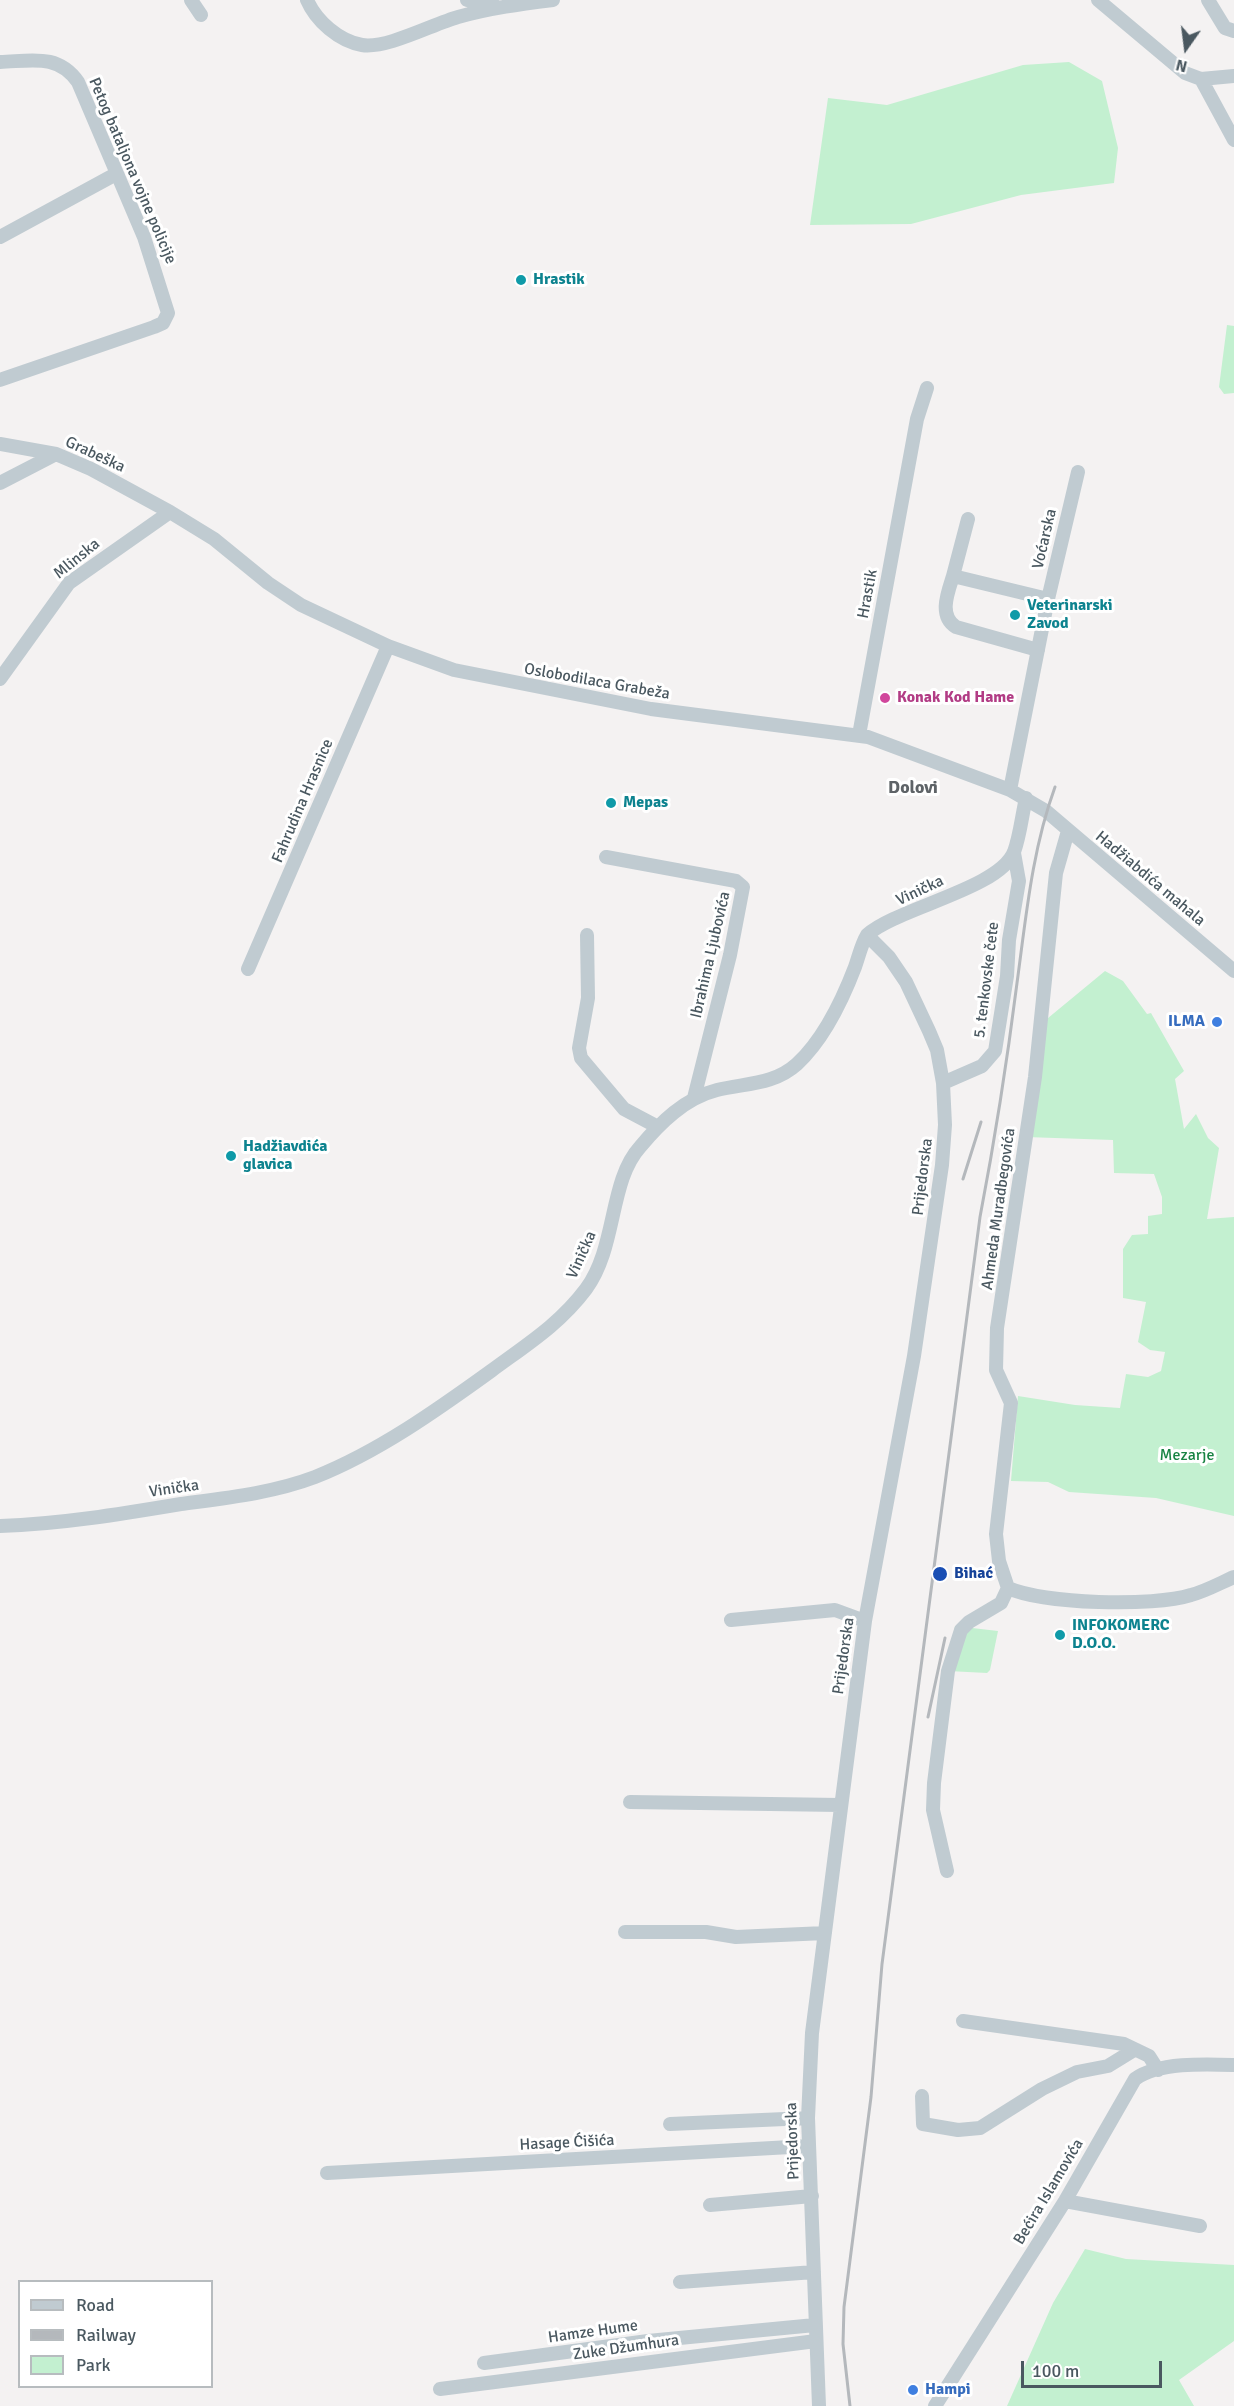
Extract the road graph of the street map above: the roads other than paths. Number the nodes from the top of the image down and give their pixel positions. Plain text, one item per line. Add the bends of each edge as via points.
1 (191, 0) edge
2 (307, 0) edge
3 (467, 0) edge
4 (553, 0) edge
5 (1098, 0) edge
6 (1208, 0) edge
7 (500, 6) junction
8 (201, 15) dead end
9 (1234, 31) edge
10 (0, 62) edge
11 (1234, 76) edge
12 (1201, 79) junction
13 (1234, 140) edge
14 (116, 174) junction
15 (0, 237) edge
16 (0, 380) edge
17 (927, 388) dead end
18 (0, 444) edge
19 (56, 454) junction
20 (1078, 472) dead end
21 (0, 483) edge
22 (170, 512) junction
23 (968, 519) dead end
24 (953, 576) junction
25 (1048, 599) junction
26 (388, 645) junction
27 (1038, 650) junction
28 (0, 679) edge
29 (859, 735) junction
30 (1010, 790) junction
31 (1026, 798) junction
32 (1046, 811) joint
33 (1068, 831) junction
34 (1014, 853) junction
35 (606, 857) dead end
36 (587, 935) dead end
37 (867, 935) junction
38 (248, 969) dead end
39 (1234, 971) edge
40 (943, 1083) junction
41 (694, 1098) junction
42 (658, 1127) junction
43 (0, 1526) edge
44 (1234, 1577) edge
45 (1008, 1588) junction
46 (731, 1620) dead end
47 (865, 1621) junction
48 (630, 1802) dead end
49 (840, 1805) junction
50 (947, 1871) dead end
51 (625, 1932) dead end
52 (825, 1933) junction
53 (963, 2021) dead end
54 (1134, 2050) junction
55 (1234, 2065) edge
56 (1158, 2070) junction
57 (922, 2096) dead end
58 (808, 2118) junction
59 (670, 2124) dead end
60 (808, 2146) junction
61 (327, 2173) dead end
62 (812, 2196) junction
63 (1065, 2201) junction
64 (710, 2205) dead end
65 (1200, 2226) dead end
66 (814, 2272) junction
67 (680, 2282) dead end
68 (815, 2325) junction
69 (816, 2341) junction
70 (484, 2363) dead end
71 (440, 2389) dead end
72 (819, 2406) edge
73 (935, 2406) edge

1 - 8 street
2 - 7 street via 329,28 348,40 370,45
3 - 7 street
4 - 7 street
5 - 12 street via 1185,73
6 - 9 street via 1225,28
10 - 14 street, Petog bataljona vojne policije via 50,60 72,74
11 - 12 street
12 - 13 street
14 - 15 street
14 - 16 street, Petog bataljona vojne policije via 154,263 168,313 166,319 154,327
17 - 29 street, Hrastik via 917,419
18 - 19 street, Grabeška
19 - 21 street
19 - 22 street, Grabeška
20 - 25 street, Voćarska
22 - 26 street, Oslobodilaca Grabeža via 214,539 301,605
22 - 28 street, Mlinska via 69,583
23 - 24 street
24 - 25 street
24 - 27 street via 946,608 948,623
25 - 27 street, Voćarska
26 - 29 street, Oslobodilaca Grabeža via 454,670 576,696 746,723
26 - 38 street, Fahrudina Hrasnice
27 - 30 street, Voćarska
29 - 30 street, Oslobodilaca Grabeža
30 - 31 street, Oslobodilaca Grabeža
31 - 32 street, Oslobodilaca Grabeža
31 - 34 street
32 - 33 street, Hadžiabdića mahala
33 - 39 street, Hadžiabdića mahala
33 - 45 street, Ahmeda Muradbegovića via 1056,873 1038,1055 997,1328 996,1370 1011,1402 996,1534
34 - 37 street, Vinička via 987,878
34 - 40 street, 5. tenkovske čete via 1019,880 1009,940 1008,976 994,1051 982,1066
35 - 41 street, Ibrahima Ljubovića via 736,881 742,886 730,955
36 - 42 street via 588,998 579,1048 581,1058 624,1109
37 - 40 street, Prijedorska via 906,982 937,1050
37 - 41 street, Vinička via 837,1007 796,1065 781,1076 760,1083
40 - 47 street, Prijedorska via 945,1125 935,1214 914,1356
41 - 42 street, Vinička
42 - 43 street, Vinička via 625,1170 601,1262 578,1299 537,1340 426,1416 342,1465 276,1489 100,1517
44 - 45 street via 1192,1595 1140,1602 1048,1596
45 - 50 street via 1001,1603 961,1630 948,1671 933,1801
46 - 47 street via 835,1610
47 - 49 street, Prijedorska
48 - 49 street
49 - 52 street, Prijedorska
51 - 52 street via 706,1932 736,1937
52 - 58 street, Prijedorska via 812,2033
53 - 54 street via 1125,2044
54 - 56 street via 1149,2056
54 - 57 street via 1108,2066 1077,2072 971,2131 923,2124
55 - 56 street, Bećira Islamovića
56 - 63 street, Bećira Islamovića via 1135,2079
58 - 59 street
58 - 60 street, Prijedorska
60 - 61 street, Hasage Ćišića
60 - 62 street, Prijedorska
62 - 64 street
62 - 66 street, Prijedorska
63 - 65 street
63 - 73 street, Bećira Islamovića
66 - 67 street
66 - 68 street, Prijedorska
68 - 69 street, Prijedorska
68 - 70 street, Hamze Hume via 648,2341
69 - 71 street, Zuke Džumhura
69 - 72 street, Prijedorska

